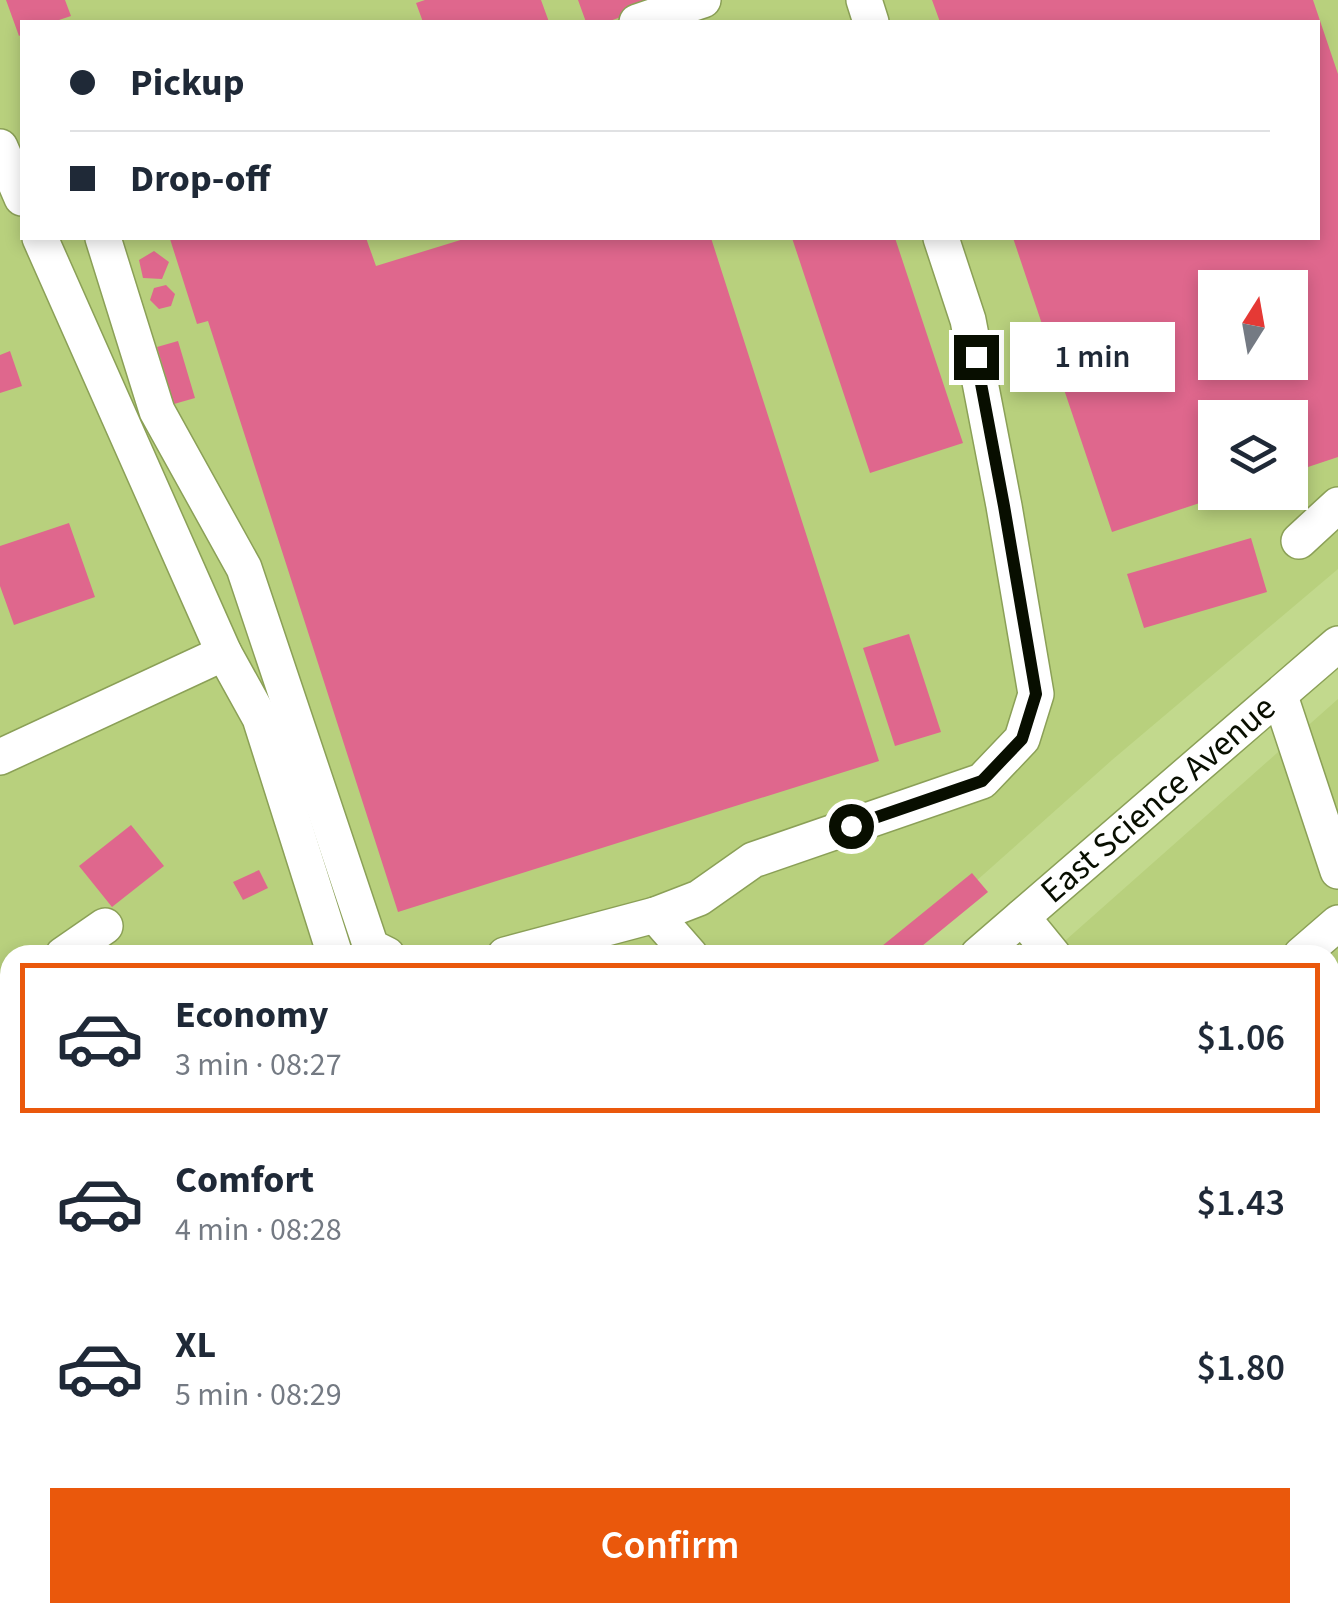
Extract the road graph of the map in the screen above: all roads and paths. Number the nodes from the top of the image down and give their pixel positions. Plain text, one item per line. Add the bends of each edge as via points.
1 (702, 0) edge
2 (643, 20) edge
3 (0, 147) edge
4 (20, 193) edge
5 (41, 240) edge
6 (104, 240) edge
7 (943, 240) edge
8 (1338, 505) edge
9 (1298, 540) dead end
10 (1338, 644) edge
11 (224, 653) junction
12 (1280, 696) junction
13 (0, 757) edge
14 (1338, 871) edge
15 (656, 915) junction
16 (1022, 917) junction
17 (1338, 923) edge
18 (105, 926) dead end
19 (77, 945) edge
20 (332, 945) edge
21 (370, 945) edge
22 (543, 945) edge
23 (682, 945) edge
24 (990, 945) edge
25 (1045, 945) edge
26 (1313, 945) edge

1 - 2 street
3 - 4 street
5 - 11 street
6 - 21 street via 157,411 244,568
7 - 15 street via 968,320 1036,694 1022,739 982,781 753,860 700,898
8 - 9 street
10 - 12 street, East Science Avenue
11 - 13 street
11 - 20 street via 260,718
12 - 14 street
12 - 16 street, East Science Avenue
15 - 22 street
15 - 23 street
16 - 24 street, East Science Avenue
16 - 25 street
17 - 26 street
18 - 19 street

